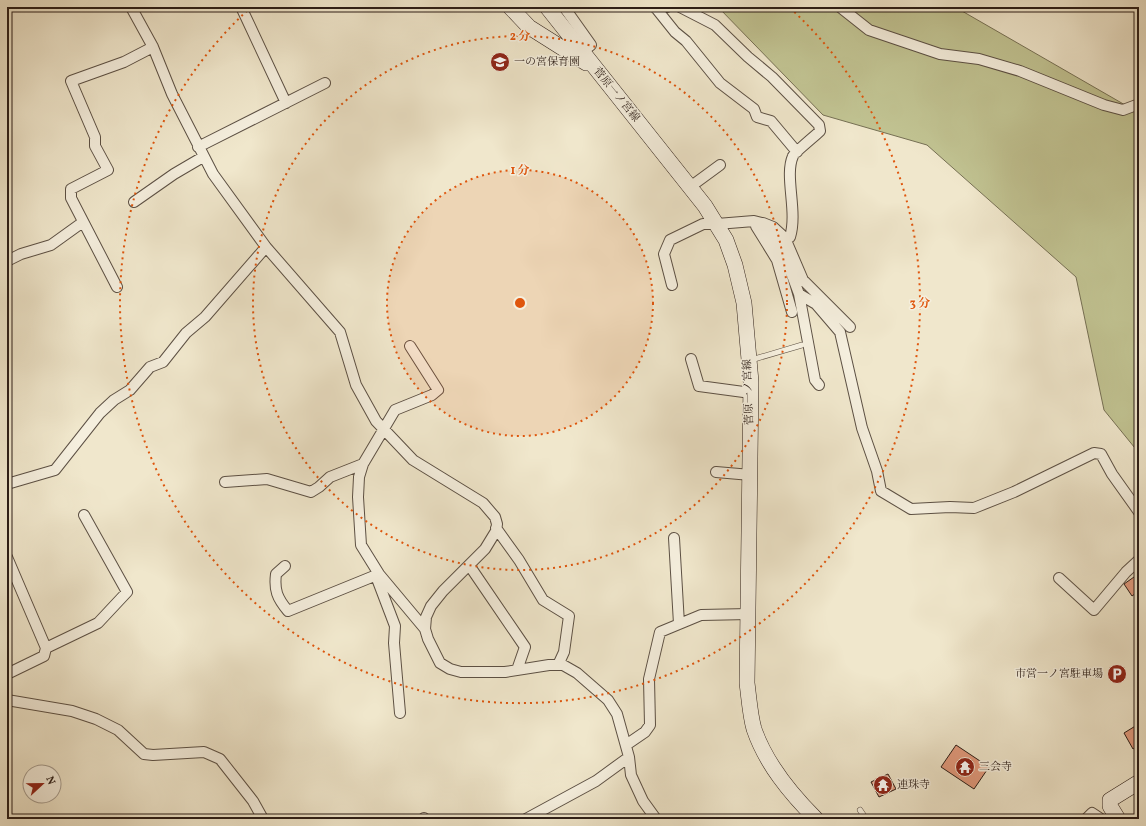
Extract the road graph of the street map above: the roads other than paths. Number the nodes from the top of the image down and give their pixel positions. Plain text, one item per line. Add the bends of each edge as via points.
1 (131, 7) edge
2 (510, 7) edge
3 (547, 7) edge
4 (564, 7) edge
5 (655, 7) edge
6 (667, 7) edge
7 (680, 7) edge
8 (840, 7) edge
9 (242, 9) dead end
10 (153, 47) junction
11 (582, 52) junction
12 (595, 69) junction
13 (325, 83) dead end
14 (286, 103) junction
15 (1139, 104) edge
16 (198, 147) junction
17 (797, 152) junction
18 (203, 157) junction
19 (720, 166) dead end
20 (690, 187) junction
21 (134, 202) dead end
22 (83, 222) junction
23 (758, 222) junction
24 (717, 224) junction
25 (785, 238) junction
26 (266, 247) junction
27 (7, 261) edge
28 (672, 285) dead end
29 (117, 287) dead end
30 (799, 294) junction
31 (792, 312) dead end
32 (850, 327) dead end
33 (802, 345) dead end
34 (410, 346) dead end
35 (691, 359) dead end
36 (749, 361) junction
37 (819, 385) dead end
38 (751, 393) junction
39 (382, 428) junction
40 (363, 464) junction
41 (716, 472) dead end
42 (751, 474) junction
43 (225, 482) dead end
44 (7, 484) edge
45 (1139, 512) edge
46 (84, 515) dead end
47 (496, 528) junction
48 (674, 538) dead end
49 (7, 557) edge
50 (1139, 560) edge
51 (470, 565) junction
52 (285, 566) dead end
53 (378, 575) junction
54 (1059, 578) dead end
55 (398, 599) junction
56 (749, 614) junction
57 (679, 624) junction
58 (395, 626) junction
59 (425, 629) junction
60 (46, 648) junction
61 (558, 665) junction
62 (518, 670) junction
63 (7, 674) edge
64 (7, 700) edge
65 (400, 713) dead end
66 (626, 745) junction
67 (629, 757) junction
68 (1139, 782) edge
69 (860, 810) dead end
70 (263, 819) edge
71 (526, 819) edge
72 (656, 819) edge
73 (816, 819) edge
74 (866, 819) edge
75 (1086, 819) edge
76 (1100, 819) edge
77 (1118, 819) edge

1 - 10 street
2 - 12 main road via 529,27
3 - 11 main road, 菅原一ノ宮線
4 - 11 street via 591,45
5 - 6 street
5 - 17 street via 720,83 754,109 757,117 771,121
7 - 17 street via 715,25 772,77 819,125 820,131
8 - 15 street via 869,30 940,54 979,59 1020,71 1104,105 1123,110
9 - 14 street
10 - 16 street
10 - 22 street via 124,62 71,82 95,137 95,146 108,170 70,188
11 - 12 main road, 菅原一ノ宮線
12 - 20 main road, 菅原一ノ宮線
13 - 14 street
14 - 16 street
16 - 18 street
17 - 25 street via 793,155 790,170 793,227 790,237
18 - 21 street
18 - 26 street
19 - 20 street
20 - 24 main road, 菅原一ノ宮線
22 - 27 street via 51,245
22 - 29 street
23 - 24 street
23 - 25 street via 773,227
23 - 30 street via 786,256
23 - 31 street via 777,260
24 - 28 street via 702,224 670,240 664,254
24 - 36 main road, 菅原一ノ宮線 via 735,265 744,303
25 - 32 street via 804,280
26 - 39 street via 340,332 356,385
26 - 44 street via 205,317 186,333 163,362 150,366 130,390 100,413 55,470
30 - 37 street via 815,380
30 - 45 street via 816,304 840,332 862,428 878,471 881,492 912,509 974,508 1014,492 1094,453 1101,454
33 - 36 lane
34 - 39 street via 438,390 432,395 395,410
35 - 38 street via 699,386
36 - 38 main road, 菅原一ノ宮線
38 - 42 main road, 菅原一ノ宮線
39 - 40 street
39 - 47 street via 413,460 483,504 495,517
40 - 43 street via 330,477 311,492 267,479
40 - 53 street via 359,477 358,497 361,544
41 - 42 street
42 - 56 main road, 菅原一ノ宮線
46 - 60 street via 127,592 98,623
47 - 51 street via 486,549
47 - 61 street via 543,600 569,616 564,652
48 - 57 street
49 - 60 street
50 - 54 street via 1094,610
51 - 59 street via 431,606 426,617
51 - 62 street via 524,647
52 - 53 street via 276,574 275,587 288,611
53 - 55 street
53 - 58 street
55 - 58 street
55 - 59 street via 411,610
56 - 57 street via 701,615
56 - 73 main road, 菅原一ノ宮線 via 747,683 754,728 766,758 796,799
57 - 66 street via 660,632 649,679 650,725 645,732
58 - 65 street
59 - 62 street via 431,648 440,663 450,669 461,672
60 - 63 street via 44,656
61 - 62 street
61 - 66 street via 577,673 608,700 617,714
64 - 70 street via 72,711 96,719 118,730 144,754 204,752 220,759 253,801
66 - 67 street
67 - 71 street via 596,781
67 - 72 street via 631,775 643,801
68 - 77 main road via 1110,800 1110,806
69 - 74 lane
75 - 76 street via 1092,813

